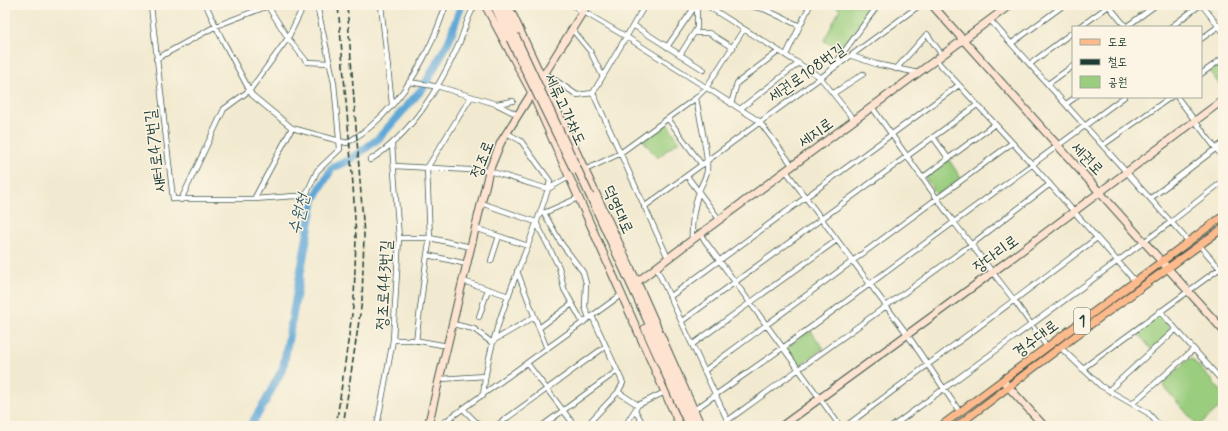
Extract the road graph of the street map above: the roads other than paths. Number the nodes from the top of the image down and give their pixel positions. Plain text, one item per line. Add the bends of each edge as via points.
1 (158, 5) edge
2 (206, 5) edge
3 (304, 5) edge
4 (317, 5) edge
5 (381, 5) edge
6 (446, 5) edge
7 (476, 5) edge
8 (485, 5) edge
9 (494, 5) edge
10 (500, 5) edge
11 (508, 5) edge
12 (572, 5) edge
13 (587, 5) edge
14 (645, 5) edge
15 (696, 5) edge
16 (706, 5) edge
17 (746, 5) edge
18 (810, 5) edge
19 (878, 5) edge
20 (920, 5) edge
21 (932, 5) edge
22 (1010, 5) edge
23 (1064, 5) edge
24 (1109, 5) edge
25 (1156, 5) edge
26 (1201, 5) edge
27 (151, 6) edge
28 (267, 6) edge
29 (1002, 7) edge
30 (583, 12) junction
31 (990, 20) junction
32 (1221, 24) edge
33 (633, 25) junction
34 (216, 26) junction
35 (800, 26) junction
36 (1081, 26) edge
37 (1125, 26) edge
38 (1127, 26) edge
39 (1171, 26) edge
40 (572, 29) junction
41 (744, 29) junction
42 (1223, 32) edge
43 (694, 33) junction
44 (1072, 33) edge
45 (626, 36) junction
46 (513, 37) junction
47 (288, 38) junction
48 (964, 39) junction
49 (1202, 39) edge
50 (1012, 43) junction
51 (667, 47) junction
52 (733, 48) junction
53 (779, 51) junction
54 (680, 55) junction
55 (786, 55) junction
56 (942, 55) junction
57 (852, 56) junction
58 (1223, 58) edge
59 (156, 59) junction
60 (936, 60) junction
61 (330, 63) junction
62 (799, 63) junction
63 (1030, 64) junction
64 (1072, 67) edge
65 (896, 69) junction
66 (704, 70) dead end
67 (829, 72) junction
68 (918, 73) junction
69 (1202, 73) edge
70 (863, 74) dead end
71 (602, 75) junction
72 (543, 76) junction
73 (820, 77) junction
74 (412, 83) junction
75 (1048, 84) junction
76 (959, 85) junction
77 (434, 86) junction
78 (706, 88) junction
79 (250, 90) junction
80 (532, 93) junction
81 (592, 93) junction
82 (834, 93) junction
83 (471, 97) junction
84 (696, 98) junction
85 (1075, 98) edge
86 (1123, 98) edge
87 (1169, 98) edge
88 (1178, 98) edge
89 (1223, 100) edge
90 (513, 101) dead end
91 (392, 104) junction
92 (496, 104) junction
93 (731, 104) junction
94 (1066, 104) junction
95 (977, 105) junction
96 (872, 107) junction
97 (740, 109) junction
98 (518, 115) junction
99 (669, 120) junction
100 (854, 120) junction
101 (759, 121) junction
102 (1194, 121) junction
103 (995, 124) junction
104 (1085, 125) junction
105 (292, 128) junction
106 (507, 133) junction
107 (892, 135) junction
108 (933, 137) junction
109 (340, 142) junction
110 (1012, 143) junction
111 (1223, 143) edge
112 (392, 145) junction
113 (1057, 145) junction
114 (1103, 145) junction
115 (1216, 148) junction
116 (619, 154) junction
117 (907, 156) junction
118 (948, 158) junction
119 (1223, 158) edge
120 (370, 160) dead end
121 (707, 161) junction
122 (1032, 164) junction
123 (702, 165) junction
124 (394, 166) junction
125 (792, 166) junction
126 (427, 168) junction
127 (585, 170) junction
128 (489, 171) junction
129 (786, 171) junction
130 (1127, 172) junction
131 (687, 176) junction
132 (569, 177) junction
133 (922, 178) junction
134 (1223, 181) edge
135 (1050, 184) junction
136 (548, 189) junction
137 (699, 191) junction
138 (1101, 192) junction
139 (585, 197) junction
140 (805, 197) junction
141 (1150, 198) junction
142 (181, 200) junction
143 (254, 200) junction
144 (937, 200) junction
145 (481, 203) junction
146 (644, 207) junction
147 (543, 212) junction
148 (1074, 212) junction
149 (1223, 216) edge
150 (821, 218) junction
151 (719, 219) junction
152 (953, 221) junction
153 (536, 222) junction
154 (1171, 222) junction
155 (475, 228) junction
156 (1223, 228) edge
157 (700, 234) junction
158 (499, 236) junction
159 (399, 238) junction
160 (430, 238) junction
161 (1097, 238) junction
162 (692, 240) junction
163 (837, 240) junction
164 (1144, 241) junction
165 (1189, 242) junction
166 (972, 244) junction
167 (528, 246) junction
168 (1200, 246) junction
169 (471, 247) junction
170 (427, 255) junction
171 (668, 258) junction
172 (491, 261) dead end
173 (719, 261) junction
174 (852, 261) junction
175 (1118, 261) junction
176 (1163, 262) junction
177 (467, 264) junction
178 (656, 267) junction
179 (1169, 269) junction
180 (1222, 269) edge
181 (517, 271) junction
182 (993, 272) junction
183 (463, 281) junction
184 (735, 281) junction
185 (1135, 281) junction
186 (637, 282) junction
187 (869, 284) junction
188 (488, 289) junction
189 (1189, 291) junction
190 (621, 295) junction
191 (509, 296) junction
192 (671, 296) junction
193 (1014, 300) junction
194 (751, 302) junction
195 (572, 304) junction
196 (646, 304) junction
197 (886, 306) junction
198 (1160, 311) junction
199 (629, 312) junction
200 (479, 317) dead end
201 (534, 317) junction
202 (590, 317) junction
203 (682, 321) junction
204 (582, 323) junction
205 (453, 324) junction
206 (767, 324) junction
207 (1031, 324) junction
208 (539, 328) junction
209 (1176, 329) junction
210 (1223, 330) edge
211 (649, 331) junction
212 (907, 334) junction
213 (393, 340) junction
214 (415, 341) junction
215 (491, 342) junction
216 (693, 344) junction
217 (448, 346) junction
218 (606, 346) junction
219 (784, 347) junction
220 (1047, 347) junction
221 (1061, 348) junction
222 (547, 349) junction
223 (1194, 349) junction
224 (528, 363) junction
225 (928, 364) junction
226 (665, 368) junction
227 (800, 369) junction
228 (1082, 369) junction
229 (617, 371) junction
230 (704, 371) junction
231 (484, 376) junction
232 (440, 379) junction
233 (1002, 380) junction
234 (1223, 382) edge
235 (1008, 387) junction
236 (547, 389) junction
237 (944, 389) junction
238 (1109, 390) junction
239 (618, 392) junction
240 (665, 392) junction
241 (483, 396) junction
242 (716, 396) junction
243 (820, 398) junction
244 (1133, 403) junction
245 (638, 405) junction
246 (464, 410) junction
247 (563, 410) junction
248 (635, 410) junction
249 (694, 410) junction
250 (959, 411) junction
251 (729, 424) edge
252 (478, 425) edge
253 (377, 426) edge
254 (428, 426) edge
255 (439, 426) edge
256 (496, 426) edge
257 (542, 426) edge
258 (575, 426) edge
259 (586, 426) edge
260 (625, 426) edge
261 (644, 426) edge
262 (680, 426) edge
263 (689, 426) edge
264 (696, 426) edge
265 (701, 426) edge
266 (782, 426) edge
267 (840, 426) edge
268 (846, 426) edge
269 (893, 426) edge
270 (941, 426) edge
271 (957, 426) edge
272 (1044, 426) edge
273 (1160, 426) edge

1 - 27 street
2 - 34 street
3 - 47 street
4 - 61 street
5 - 91 street
6 - 74 street via 436,34
7 - 77 street via 459,44
8 - 80 street, 덕영대로
9 - 46 street
10 - 46 street
11 - 72 street, 덕영대로
12 - 30 street
13 - 30 street, 정조로
14 - 33 street
15 - 43 street via 697,28
15 - 51 street
16 - 41 street
17 - 35 street via 764,9
18 - 35 street
19 - 67 street
20 - 57 street, 세권로108번길
21 - 48 street, 세권로
22 - 29 street, 세지로
23 - 50 street
24 - 36 street
24 - 37 street
25 - 38 street
26 - 32 street
26 - 39 street
27 - 59 street, 새터로47번길
28 - 34 street
28 - 47 street
29 - 31 street, 세지로
30 - 40 street, 정조로
30 - 45 street
31 - 48 street, 세지로
31 - 50 street
32 - 42 street
32 - 49 street
33 - 45 street
33 - 51 street
34 - 59 street
34 - 79 street
35 - 55 street
40 - 71 street via 590,51
40 - 72 street, 정조로
41 - 52 street
41 - 53 street
43 - 52 street via 709,33
43 - 54 street
44 - 63 street
45 - 71 street
45 - 78 street
46 - 139 street, 세류고가차도, bridge
47 - 61 street via 306,62
47 - 79 street
48 - 56 street, 세지로
48 - 113 street, 세권로
50 - 63 street
51 - 54 street
52 - 78 street
53 - 55 street
53 - 93 street via 737,83
54 - 66 street
55 - 62 street
56 - 60 street, 세지로
56 - 65 street via 927,34
57 - 65 street
57 - 67 street, 세권로108번길
58 - 69 street
59 - 142 street, 새터로47번길 via 173,200
60 - 68 street, 세지로
60 - 76 street
61 - 109 street
62 - 73 street
62 - 97 street
63 - 75 street
64 - 75 street
65 - 68 street
67 - 73 street, 세권로108번길
68 - 96 street, 세지로
70 - 82 street
71 - 81 street
72 - 80 street, 정조로
72 - 81 street via 577,95
72 - 127 street, 덕영대로
73 - 82 street
73 - 101 street, 세권로108번길
74 - 77 street
74 - 91 street
75 - 94 street
76 - 95 street
76 - 107 street
77 - 83 street
77 - 112 street via 421,111
78 - 84 street
78 - 93 street
79 - 105 street via 252,95
79 - 142 street via 224,109
80 - 98 street, 정조로
80 - 132 street, 덕영대로
81 - 116 street
82 - 100 street
83 - 92 street
83 - 126 street
84 - 99 street
84 - 121 street
85 - 94 street
86 - 104 street
87 - 114 street
88 - 102 street
89 - 102 street, 장다리로
90 - 92 street
91 - 109 street via 370,128 347,143
92 - 98 street
93 - 97 street
94 - 104 street
95 - 103 street
95 - 108 street
96 - 100 street, 세지로
96 - 107 street
97 - 101 street
98 - 106 street, 정조로
99 - 116 street
99 - 123 street
100 - 125 street, 세지로
101 - 121 street, 세권로108번길
101 - 125 street
102 - 115 street
102 - 130 street, 장다리로
103 - 110 street
103 - 118 street
104 - 113 street
104 - 114 street
105 - 109 street
105 - 143 street
106 - 128 street, 정조로
106 - 136 street via 521,141 550,181
107 - 117 street
107 - 140 street
108 - 117 street
108 - 118 street
109 - 143 street, 새터로47번길 via 340,149 317,172 305,197
110 - 122 street
110 - 144 street
111 - 115 street
112 - 120 street
112 - 124 street, 정조로443번길
113 - 122 street
113 - 138 street, 세권로
114 - 130 street
115 - 119 street
115 - 141 street
116 - 127 street
116 - 146 street
117 - 133 street
117 - 150 street
118 - 133 street
121 - 123 street, 세권로108번길
121 - 137 street via 707,172
122 - 135 street
122 - 152 street
123 - 131 street, 세권로108번길
124 - 126 street
124 - 159 street, 정조로443번길
125 - 129 street, 세지로
126 - 128 street
126 - 160 street
127 - 186 street, 덕영대로
128 - 136 street
128 - 145 street, 정조로
129 - 140 street
129 - 151 street, 세지로
130 - 138 street, 장다리로
130 - 141 street
131 - 137 street
131 - 146 street, 세권로108번길
132 - 136 street
132 - 139 street, 덕영대로
133 - 144 street
134 - 154 street
135 - 148 street
135 - 166 street
136 - 147 street
137 - 151 street
137 - 162 street via 691,224
138 - 148 street, 장다리로
138 - 164 street, 세권로
139 - 147 street, 덕영대로
139 - 190 street, 덕영대로
139 - 211 street, 덕영대로
140 - 150 street
140 - 173 street
141 - 154 street
142 - 143 street, 새터로47번길
144 - 152 street
144 - 174 street
145 - 153 street
145 - 155 street, 정조로
146 - 171 street
147 - 153 street
147 - 202 street via 561,243 583,272 586,283 585,308
148 - 161 street
148 - 182 street, 장다리로
149 - 165 main road, 경수대로 / 1
150 - 163 street
150 - 184 street
151 - 157 street, 세지로
152 - 166 street
152 - 187 street
153 - 167 street
153 - 195 street via 559,267 564,289
154 - 164 street
154 - 165 street
155 - 158 street
155 - 169 street, 정조로
156 - 168 main road, 경수대로 / 1
157 - 162 street, 세지로
157 - 173 street
158 - 167 street
158 - 172 street
159 - 160 street
159 - 213 street, 정조로443번길
160 - 169 street
160 - 170 street
161 - 175 street
161 - 193 street
162 - 171 street, 세지로
163 - 174 street
163 - 194 street
164 - 175 street
164 - 176 street, 세권로
165 - 176 main road, 경수대로 / 1
166 - 182 street
166 - 197 street
167 - 181 street
168 - 179 main road, 경수대로 / 1
168 - 180 street
169 - 177 street, 정조로
170 - 177 street
170 - 214 street
171 - 178 street, 세지로
173 - 184 street
173 - 192 street
174 - 187 street
174 - 206 street
175 - 185 street
175 - 207 street
176 - 179 street, 세권로
176 - 185 main road, 경수대로 / 1
177 - 183 street, 정조로
178 - 186 street, 세지로
178 - 192 street
179 - 189 street, 세권로
179 - 221 main road, 경수대로 / 1
180 - 189 street
181 - 191 street
181 - 201 street
182 - 193 street
182 - 212 street, 장다리로
183 - 188 street
183 - 205 street, 정조로
184 - 194 street
184 - 203 street
185 - 220 main road, 경수대로 / 1
186 - 196 street, 덕영대로
187 - 197 street
187 - 219 street
188 - 191 street
188 - 200 street
189 - 198 street
189 - 210 street, 세권로
190 - 199 street, 덕영대로
190 - 202 street
191 - 215 street
192 - 203 street
193 - 207 street
193 - 225 street
194 - 206 street
194 - 216 street
195 - 204 street
195 - 208 street
196 - 211 street
196 - 249 street, 덕영대로
197 - 212 street
197 - 227 street
198 - 209 street
198 - 228 street
199 - 211 street
199 - 240 street, 덕영대로
201 - 208 street
201 - 215 street
202 - 204 street
202 - 218 street
203 - 216 street
204 - 222 street
205 - 215 street via 474,329
205 - 217 street, 정조로
206 - 219 street
206 - 230 street
207 - 220 street
207 - 237 street
208 - 222 street
209 - 223 street
209 - 238 street
211 - 226 street, 덕영대로
212 - 225 street
212 - 243 street, 장다리로
213 - 214 street
213 - 253 street, 정조로443번길
214 - 217 street
215 - 231 street
216 - 230 street
217 - 232 street, 정조로
218 - 229 street
218 - 236 street
219 - 227 street
219 - 242 street
220 - 233 main road, 경수대로 / 1
221 - 228 street
221 - 235 main road, 경수대로 / 1
222 - 224 street
223 - 234 street
223 - 244 street
224 - 236 street
224 - 241 street
225 - 237 street
225 - 268 street
226 - 263 street
226 - 264 street
227 - 243 street
227 - 251 street
228 - 238 street
229 - 239 street via 623,383
229 - 247 street
230 - 242 street
231 - 232 street
231 - 241 street
232 - 254 street, 정조로
233 - 235 street
233 - 250 main road, 경수대로 / 1
235 - 271 main road, 경수대로 / 1
235 - 272 street
236 - 247 street
236 - 256 street
237 - 250 street
237 - 269 street
238 - 244 street
239 - 245 street
239 - 259 street
240 - 245 street
240 - 262 street, 덕영대로
241 - 246 street
242 - 249 street
242 - 251 street
243 - 266 street, 장다리로
243 - 267 street
244 - 273 street via 1148,413
245 - 248 street
246 - 252 street
246 - 255 street
247 - 257 street
247 - 258 street
248 - 260 street
248 - 261 street
249 - 265 street, 덕영대로
250 - 270 main road, 경수대로 / 1

